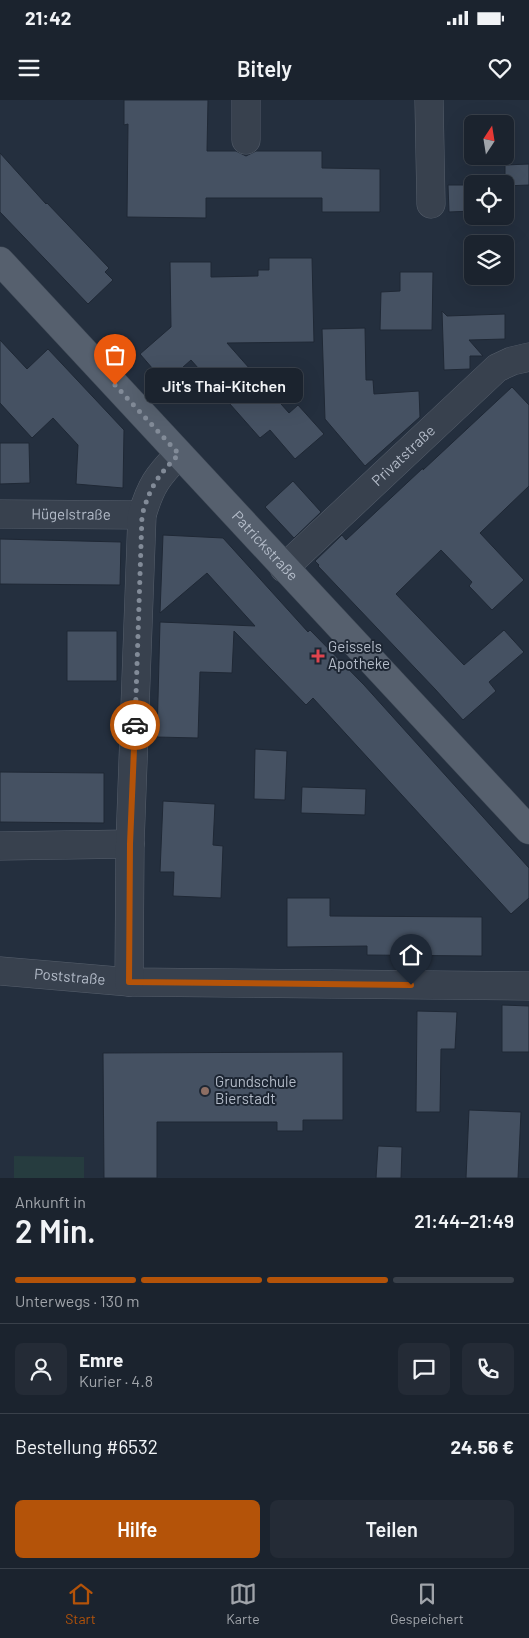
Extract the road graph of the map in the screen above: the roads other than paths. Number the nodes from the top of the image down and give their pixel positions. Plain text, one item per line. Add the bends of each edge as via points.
1 (246, 100) edge
2 (429, 100) edge
3 (246, 140) dead end
4 (431, 204) dead end
5 (0, 262) edge
6 (529, 357) edge
7 (179, 454) junction
8 (0, 514) edge
9 (142, 515) junction
10 (284, 568) junction
11 (529, 830) edge
12 (130, 844) junction
13 (0, 846) edge
14 (0, 971) edge
15 (129, 982) junction
16 (529, 986) edge

1 - 3 street
2 - 4 street
5 - 7 main road, Patrickstraße
6 - 10 street, Privatstraße via 497,368
7 - 9 street via 160,473
7 - 10 main road, Patrickstraße
8 - 9 street, Hügelstraße
9 - 12 street
10 - 11 main road, Patrickstraße
12 - 13 street
12 - 15 street
14 - 15 street, Poststraße
15 - 16 street, Poststraße

